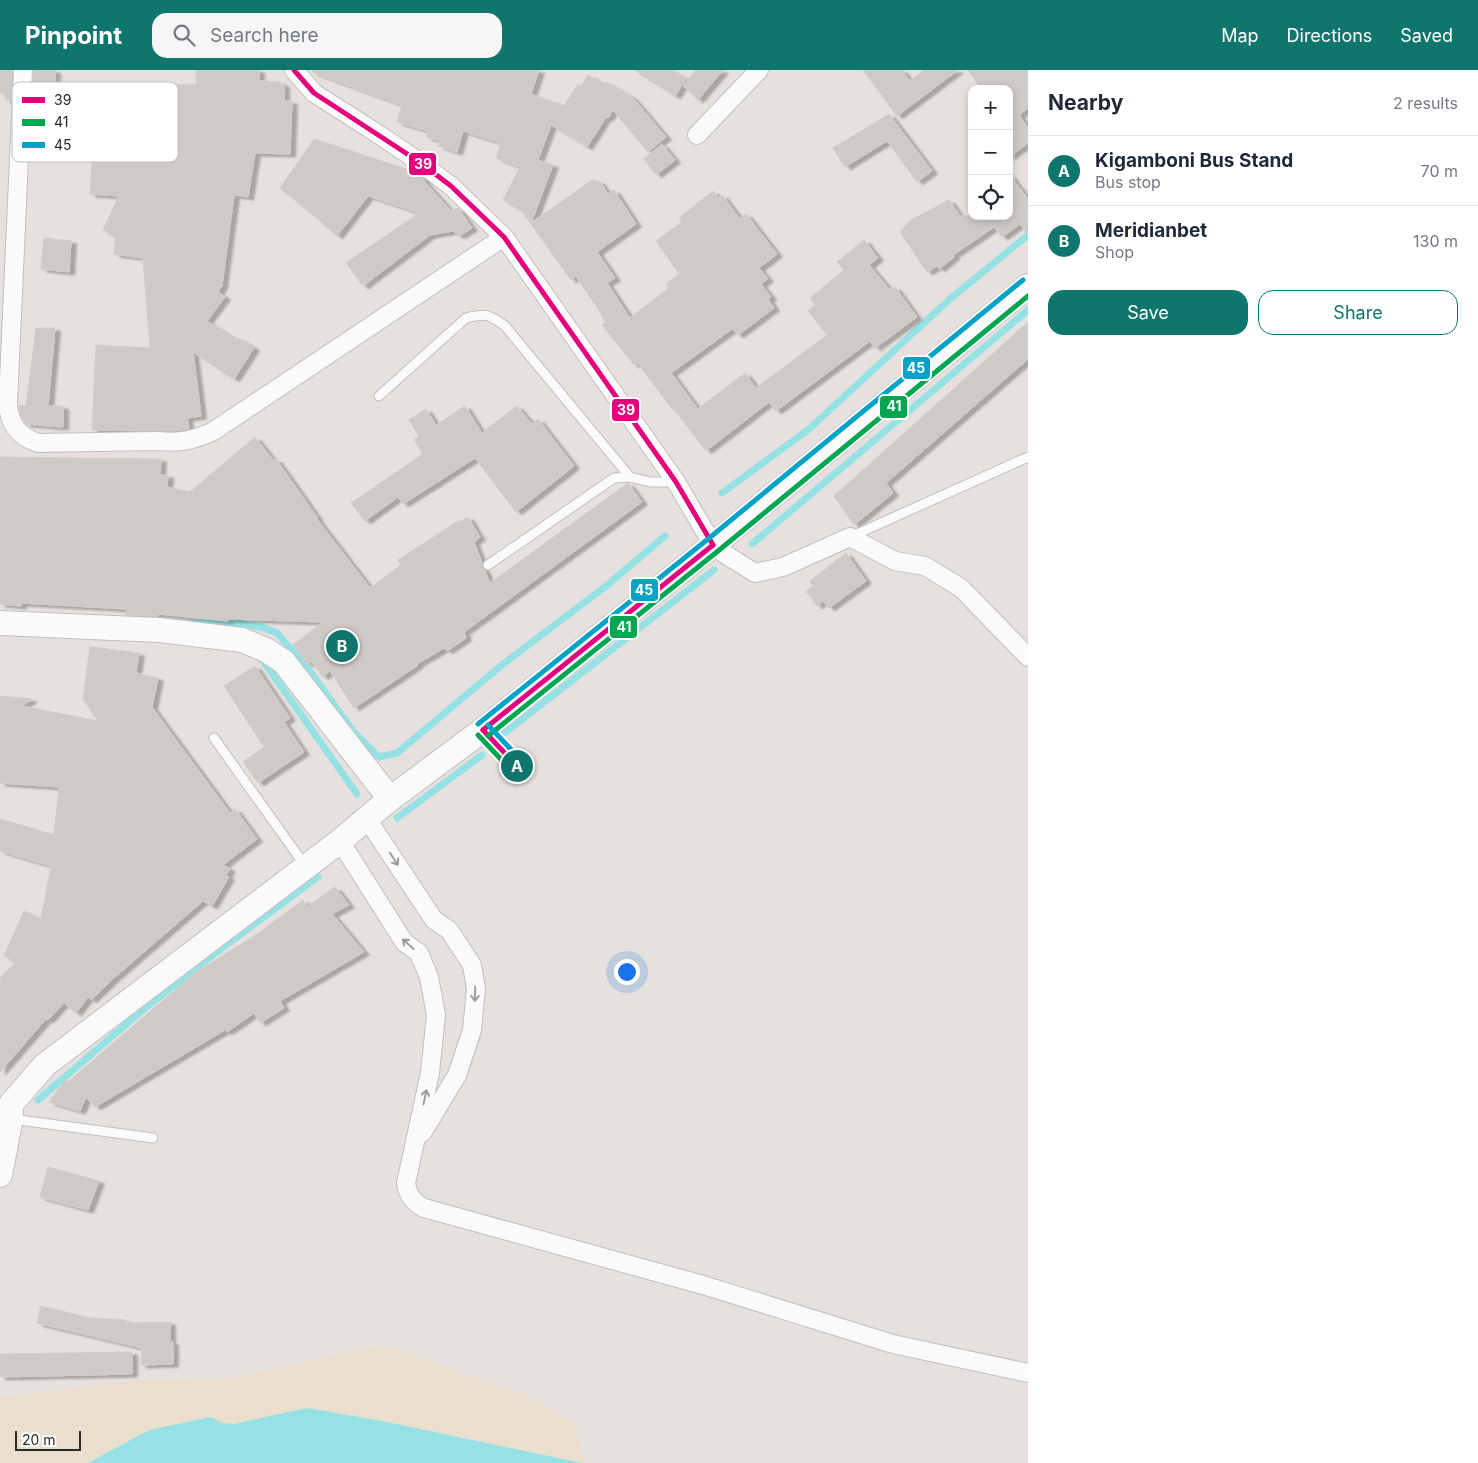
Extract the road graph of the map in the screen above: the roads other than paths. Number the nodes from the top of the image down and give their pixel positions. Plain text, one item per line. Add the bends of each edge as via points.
1 (294, 70) edge
2 (759, 70) edge
3 (697, 135) dead end
4 (19, 162) edge
5 (504, 237) junction
6 (1028, 286) edge
7 (379, 396) dead end
8 (1028, 457) edge
9 (630, 477) junction
10 (676, 482) junction
11 (850, 537) junction
12 (713, 545) junction
13 (488, 565) dead end
14 (0, 623) edge
15 (1028, 657) edge
16 (483, 730) junction
17 (214, 738) dead end
18 (518, 766) dead end
19 (390, 799) junction
20 (367, 818) junction
21 (340, 841) junction
22 (306, 867) junction
23 (7, 1109) edge
24 (153, 1138) dead end
25 (415, 1145) junction
26 (0, 1175) edge
27 (1028, 1373) edge

1 - 5 street via 314,93 451,186
2 - 3 street
4 - 5 street via 8,414 18,433 38,442 174,442 189,441 212,432
5 - 10 street
6 - 12 main road
7 - 9 lane via 466,318 492,316 505,326
8 - 11 lane
9 - 10 lane via 650,482
9 - 13 lane via 614,478
10 - 12 street
11 - 12 street via 784,567 756,574
11 - 15 street via 895,561 925,566 961,588
12 - 16 main road
14 - 19 main road via 159,630 242,640 266,650 284,662
16 - 18 lane
16 - 19 main road
17 - 22 lane
19 - 20 main road
20 - 21 main road
20 -> 25 street via 434,920 449,930 472,965 476,989 472,1030 457,1075
21 - 22 main road
25 -> 21 street via 430,1073 436,1015 429,977 419,953 404,942
22 - 23 main road via 44,1065
23 - 24 lane
23 - 26 main road
25 - 27 street via 406,1183 411,1198 424,1208 703,1285 893,1344

